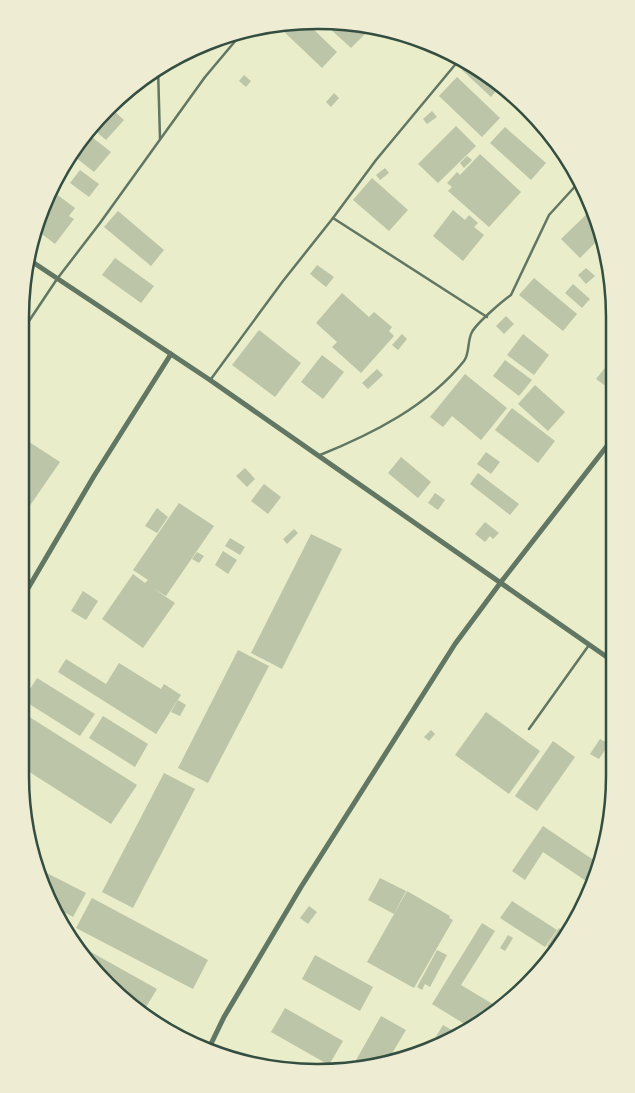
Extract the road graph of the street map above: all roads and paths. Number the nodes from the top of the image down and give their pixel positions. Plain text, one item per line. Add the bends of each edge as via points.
1 (235, 41) edge
2 (456, 64) edge
3 (158, 76) edge
4 (160, 139) junction
5 (575, 187) edge
6 (333, 218) junction
7 (34, 263) edge
8 (57, 279) junction
9 (487, 317) junction
10 (29, 322) edge
11 (171, 354) junction
12 (210, 380) junction
13 (606, 447) edge
14 (319, 456) junction
15 (501, 582) junction
16 (29, 587) edge
17 (590, 644) junction
18 (606, 656) edge
19 (529, 729) dead end
20 (211, 1044) edge

1 - 4 lane
2 - 6 lane via 376,160
3 - 4 lane
4 - 8 lane
5 - 9 lane via 549,215 511,295
6 - 9 lane
6 - 12 lane
7 - 8 street
8 - 10 lane
8 - 11 street
9 - 14 lane via 472,332 467,358 436,389 396,418
11 - 12 street
11 - 16 street
12 - 14 street
13 - 15 street
14 - 15 street
15 - 17 street
15 - 20 street via 455,644 306,879
17 - 18 street
17 - 19 lane

